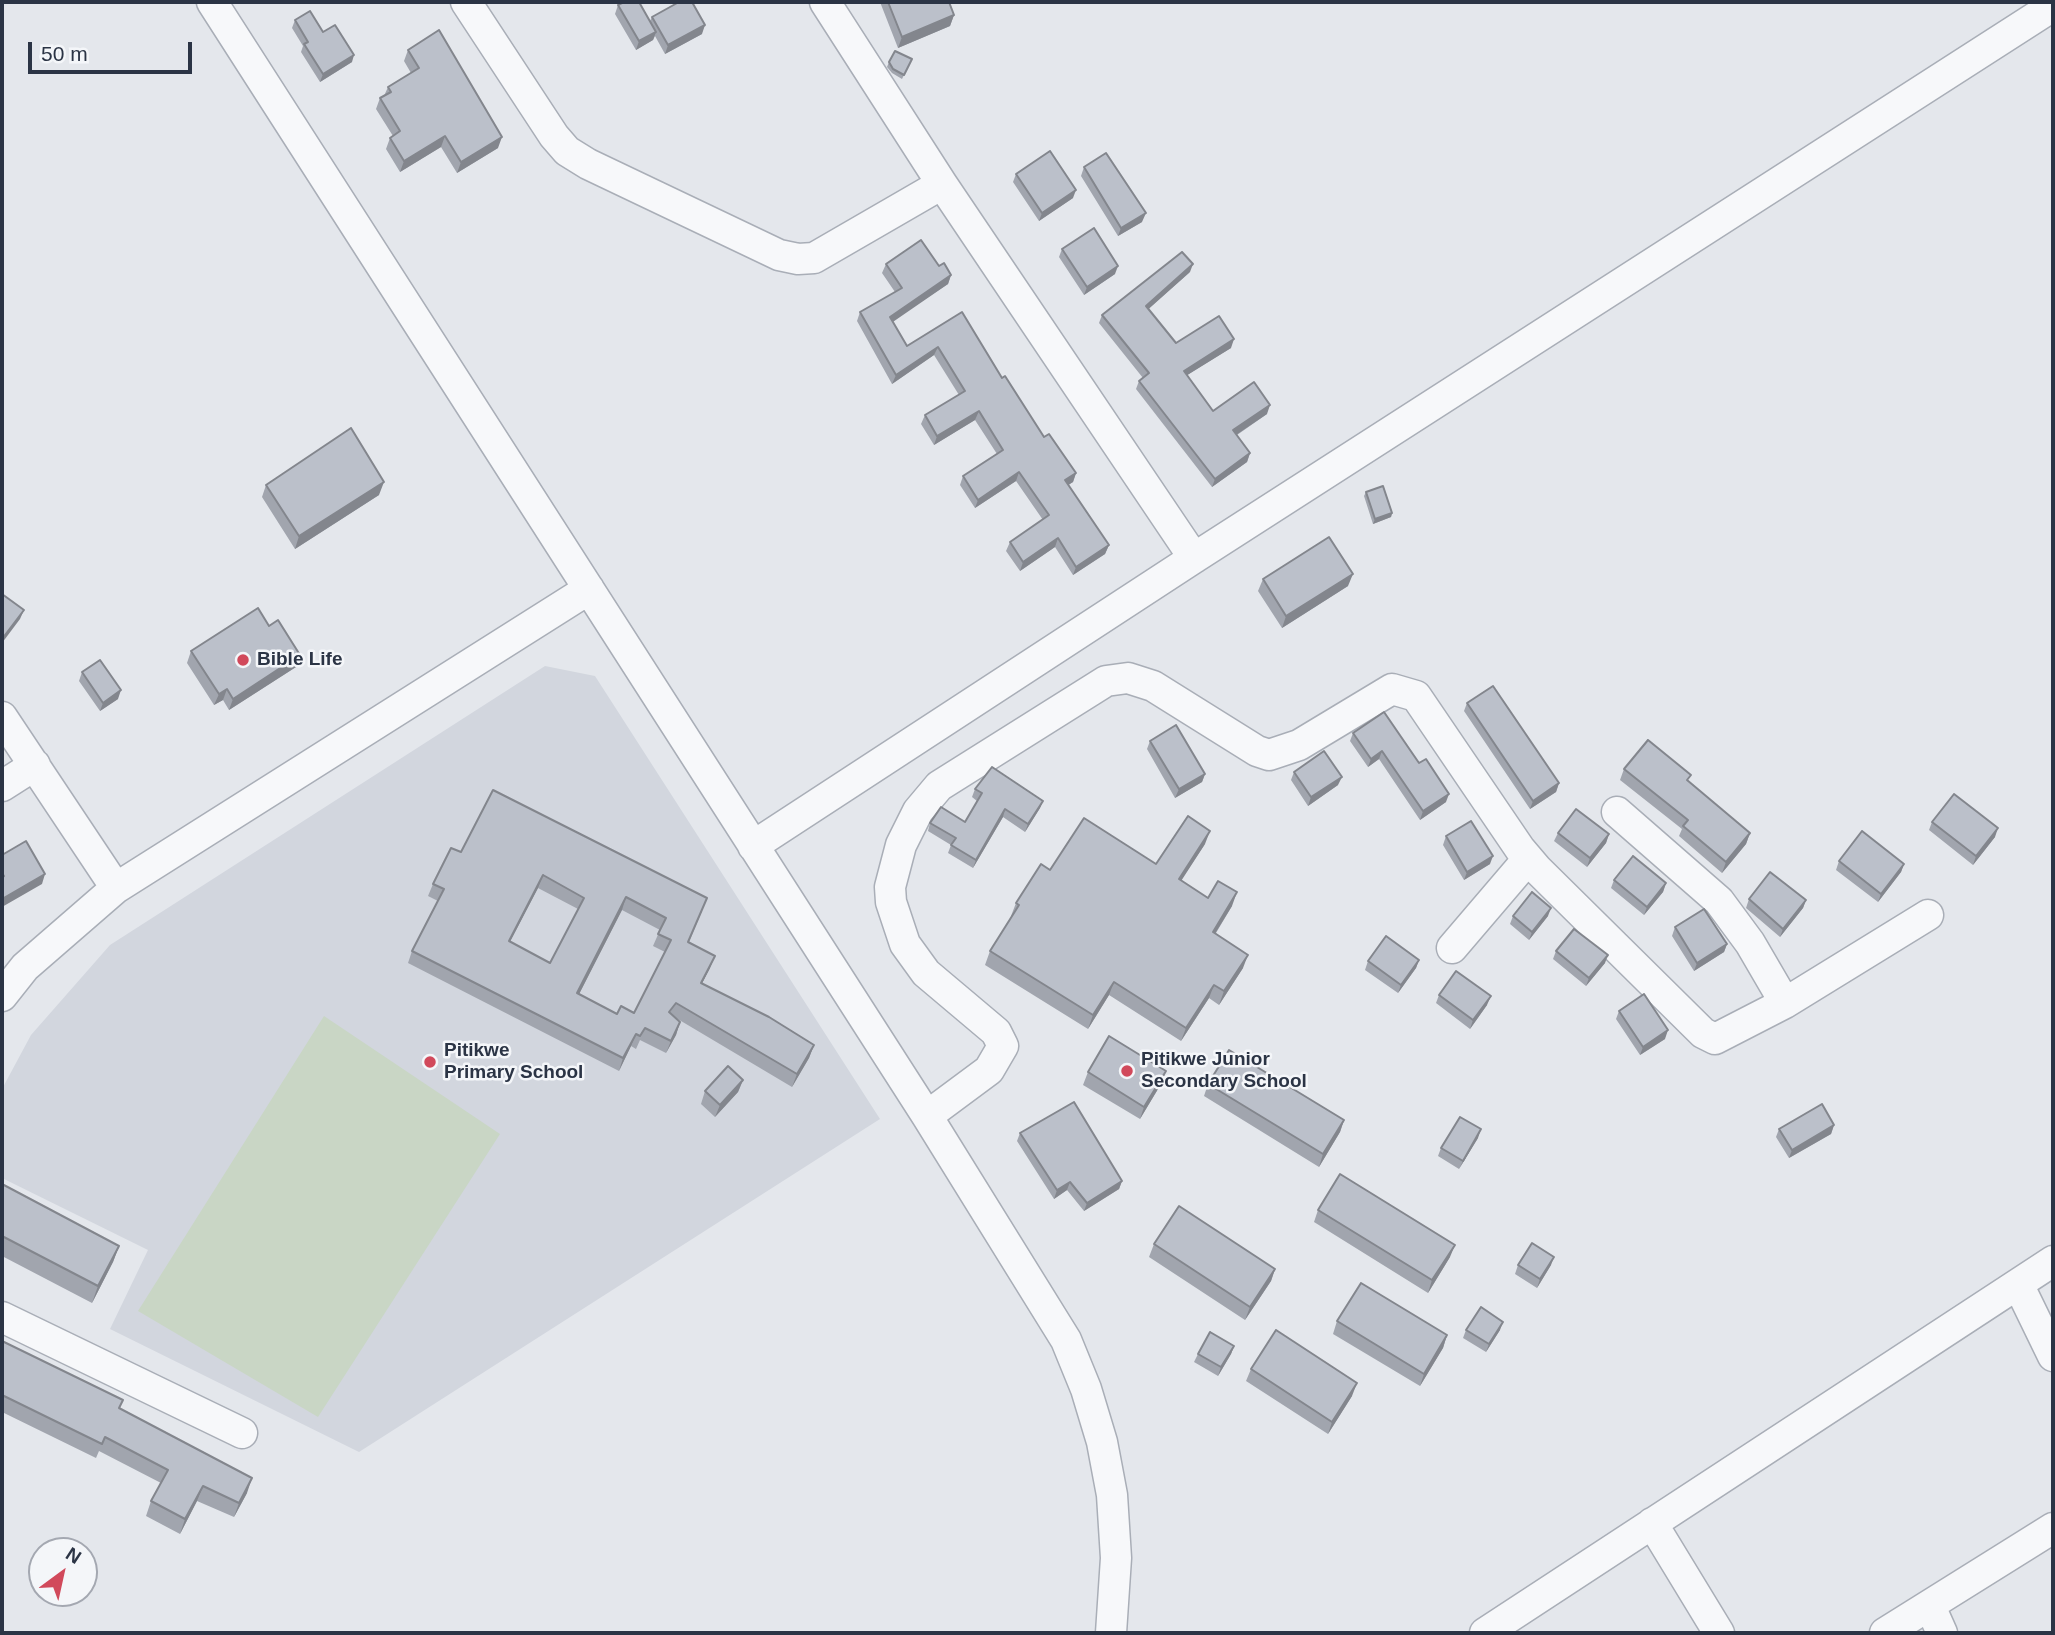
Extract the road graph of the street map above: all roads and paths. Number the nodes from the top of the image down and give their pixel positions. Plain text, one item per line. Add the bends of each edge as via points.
1 (212, 2) edge
2 (466, 2) edge
3 (825, 2) edge
4 (2053, 6) edge
5 (942, 184) junction
6 (1195, 558) junction
7 (589, 589) junction
8 (2, 717) edge
9 (35, 765) junction
10 (2, 786) edge
11 (1617, 812) dead end
12 (753, 846) junction
13 (1528, 859) junction
14 (116, 888) junction
15 (1928, 915) dead end
16 (1452, 948) dead end
17 (2, 996) edge
18 (1785, 1003) junction
19 (927, 1116) junction
20 (2053, 1261) edge
21 (2018, 1284) junction
22 (2, 1317) edge
23 (2053, 1356) edge
24 (242, 1433) dead end
25 (1652, 1523) junction
26 (2053, 1528) edge
27 (1936, 1620) edge
28 (1111, 1633) edge
29 (1485, 1633) edge
30 (1719, 1633) edge
31 (1885, 1633) edge

1 - 7 street
2 - 5 street via 567,150 587,164 779,255 814,258
3 - 5 street
4 - 6 street
5 - 6 street
6 - 12 street
7 - 12 street
7 - 14 street
8 - 9 street
9 - 10 street
9 - 14 street
11 - 18 street via 1719,901
12 - 19 street
13 - 16 street
13 - 18 street via 1709,1037 1721,1039
13 - 19 street via 1425,706 1409,692 1392,689 1298,745 1269,755 1153,686 1128,678 1107,681 939,786 904,837 890,887 901,935 926,973 996,1032 1003,1046 989,1070
14 - 17 street via 25,967
15 - 18 street
19 - 28 street via 1047,1306 1086,1389 1112,1495 1116,1558
20 - 21 street
21 - 23 street
21 - 25 street
22 - 24 street
25 - 29 street
25 - 30 street
26 - 27 street
27 - 31 street

